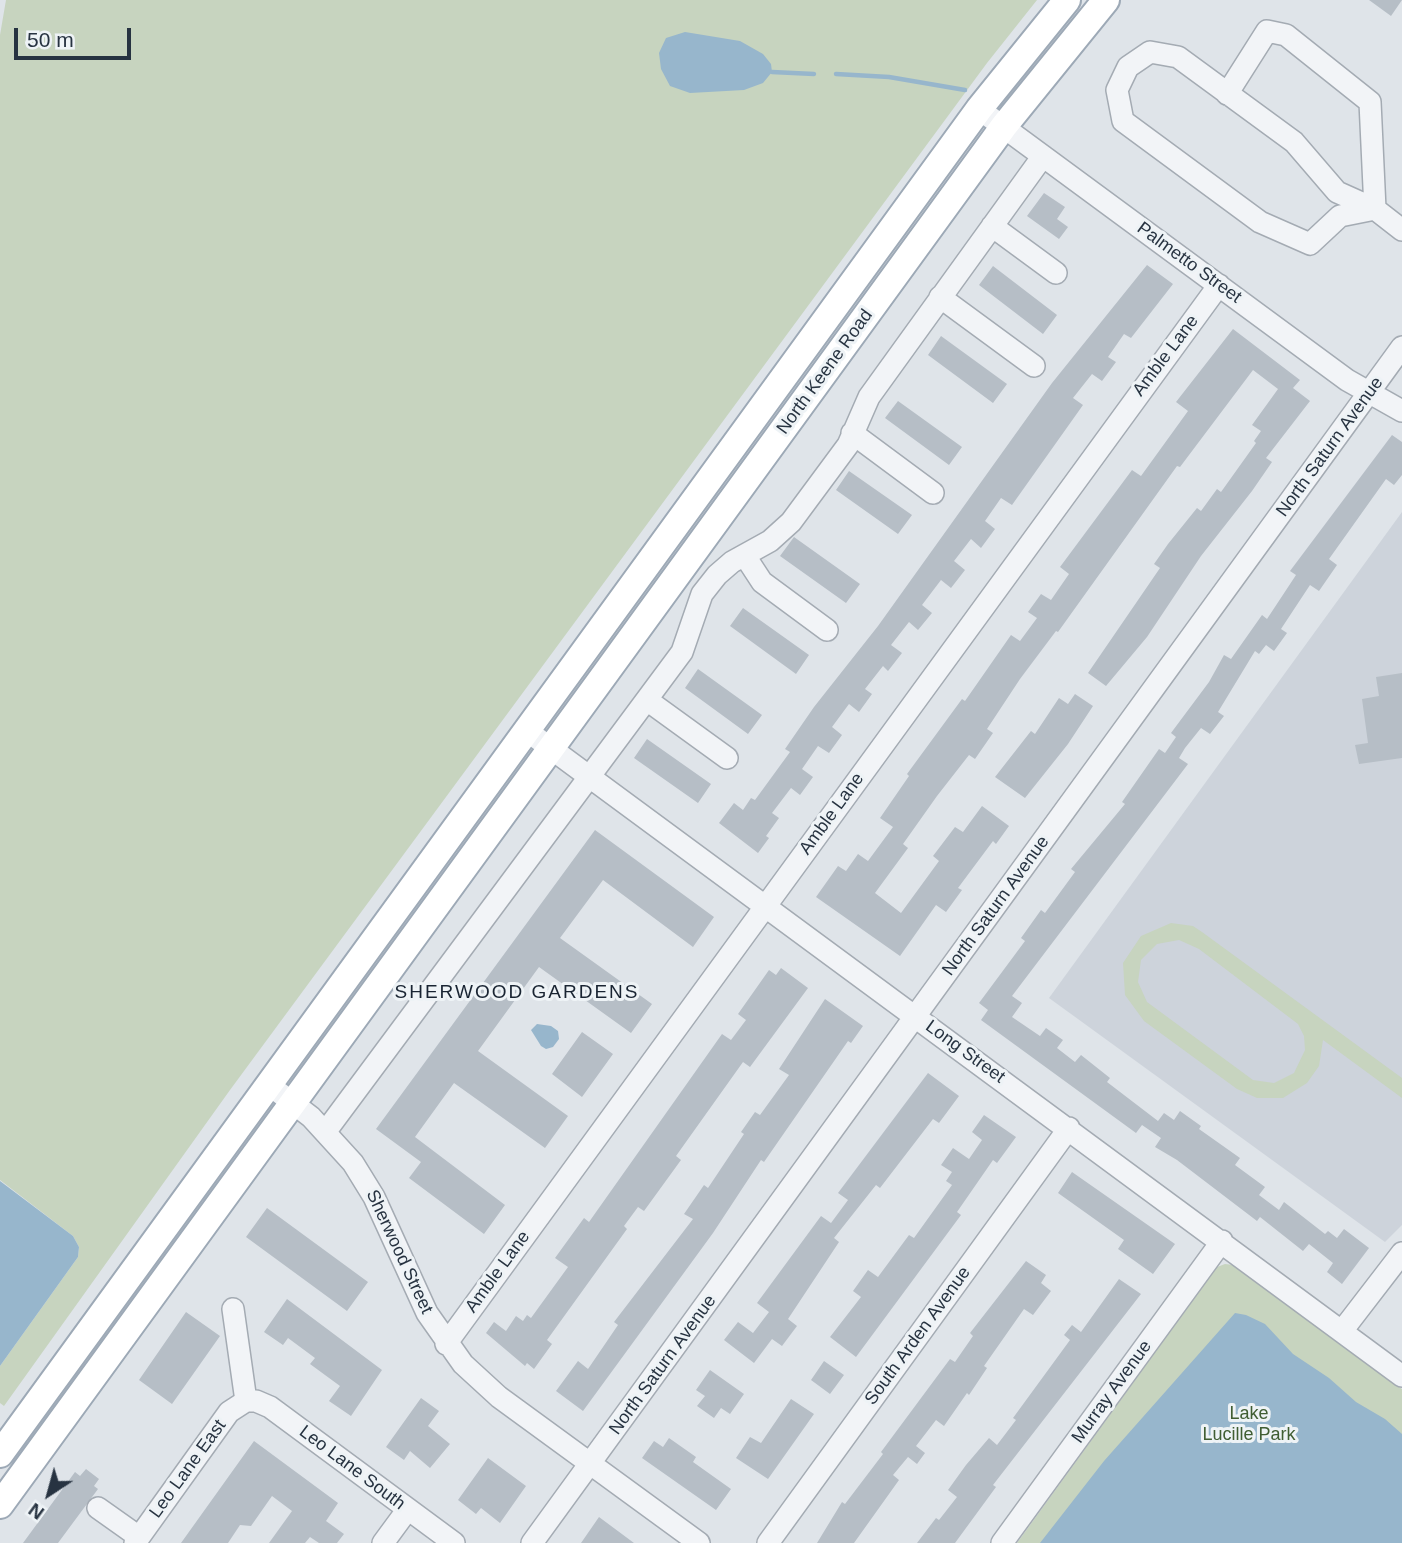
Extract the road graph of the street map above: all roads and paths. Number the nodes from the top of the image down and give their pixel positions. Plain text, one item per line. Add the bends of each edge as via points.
1 (1067, 0) edge
2 (1106, 0) edge
3 (1227, 94) junction
4 (979, 109) junction
5 (1004, 127) junction
6 (1044, 156) junction
7 (1375, 209) junction
8 (992, 226) junction
9 (1402, 230) edge
10 (1056, 273) dead end
11 (1219, 285) junction
12 (940, 297) junction
13 (1402, 347) edge
14 (1034, 366) dead end
15 (1370, 392) junction
16 (1402, 411) edge
17 (852, 433) junction
18 (933, 493) dead end
19 (745, 556) junction
20 (827, 630) dead end
21 (647, 700) junction
22 (526, 730) junction
23 (551, 748) junction
24 (727, 758) dead end
25 (590, 777) junction
26 (766, 906) junction
27 (916, 1016) junction
28 (268, 1084) junction
29 (293, 1103) junction
30 (1069, 1128) junction
31 (326, 1131) junction
32 (1222, 1241) junction
33 (1402, 1253) edge
34 (233, 1309) dead end
35 (1342, 1331) junction
36 (446, 1344) junction
37 (1402, 1376) edge
38 (246, 1401) junction
39 (0, 1454) edge
40 (590, 1464) junction
41 (0, 1505) edge
42 (98, 1508) dead end
43 (408, 1509) junction
44 (137, 1540) edge
45 (383, 1543) edge
46 (454, 1543) edge
47 (532, 1543) edge
48 (699, 1543) edge
49 (768, 1543) edge
50 (1002, 1543) edge

1 - 4 main road, North Keene Road
2 - 5 main road, North Keene Road
3 - 7 street via 1294,142 1337,192
3 - 7 street via 1266,31 1286,35 1370,102
3 - 7 street via 1178,57 1150,52 1128,67 1117,90 1123,121 1260,222 1310,244 1340,216
4 - 5 street, Palmetto Street
4 - 22 main road, North Keene Road
5 - 6 street, Palmetto Street
5 - 23 main road, North Keene Road
6 - 8 street
6 - 11 street, Palmetto Street
7 - 9 street
8 - 10 street
8 - 12 street
11 - 15 street, Palmetto Street via 1347,380
11 - 26 street, Amble Lane
12 - 14 street
12 - 17 street via 869,397
13 - 15 street, North Saturn Avenue
15 - 16 street, Palmetto Street
15 - 27 street, North Saturn Avenue
17 - 18 street
17 - 19 street via 791,522
19 - 20 street via 762,582
19 - 21 street via 717,575 702,594 682,652
21 - 24 street
21 - 25 street
22 - 23 street, Long Street
22 - 28 main road, North Keene Road
23 - 25 street, Long Street
23 - 29 main road, North Keene Road
25 - 26 street, Long Street
25 - 31 street
26 - 27 street, Long Street
26 - 36 street, Amble Lane
27 - 30 street, Long Street
27 - 40 street, North Saturn Avenue
28 - 29 street, Sherwood Street
28 - 39 main road, North Keene Road
29 - 31 street, Sherwood Street
29 - 41 main road, North Keene Road
30 - 32 street, Long Street
30 - 49 street, South Arden Avenue
31 - 36 street, Sherwood Street via 354,1163 374,1197 406,1272
32 - 35 street, Long Street
32 - 50 street, Murray Avenue
33 - 35 street
34 - 38 street
35 - 37 street, Long Street
36 - 40 street, Sherwood Street via 481,1382
38 - 43 street, Leo Lane South via 270,1407
38 - 44 street, Leo Lane East via 229,1412
40 - 47 street, North Saturn Avenue
40 - 48 street, Sherwood Street
42 - 44 street
43 - 45 street
43 - 46 street, Leo Lane South

